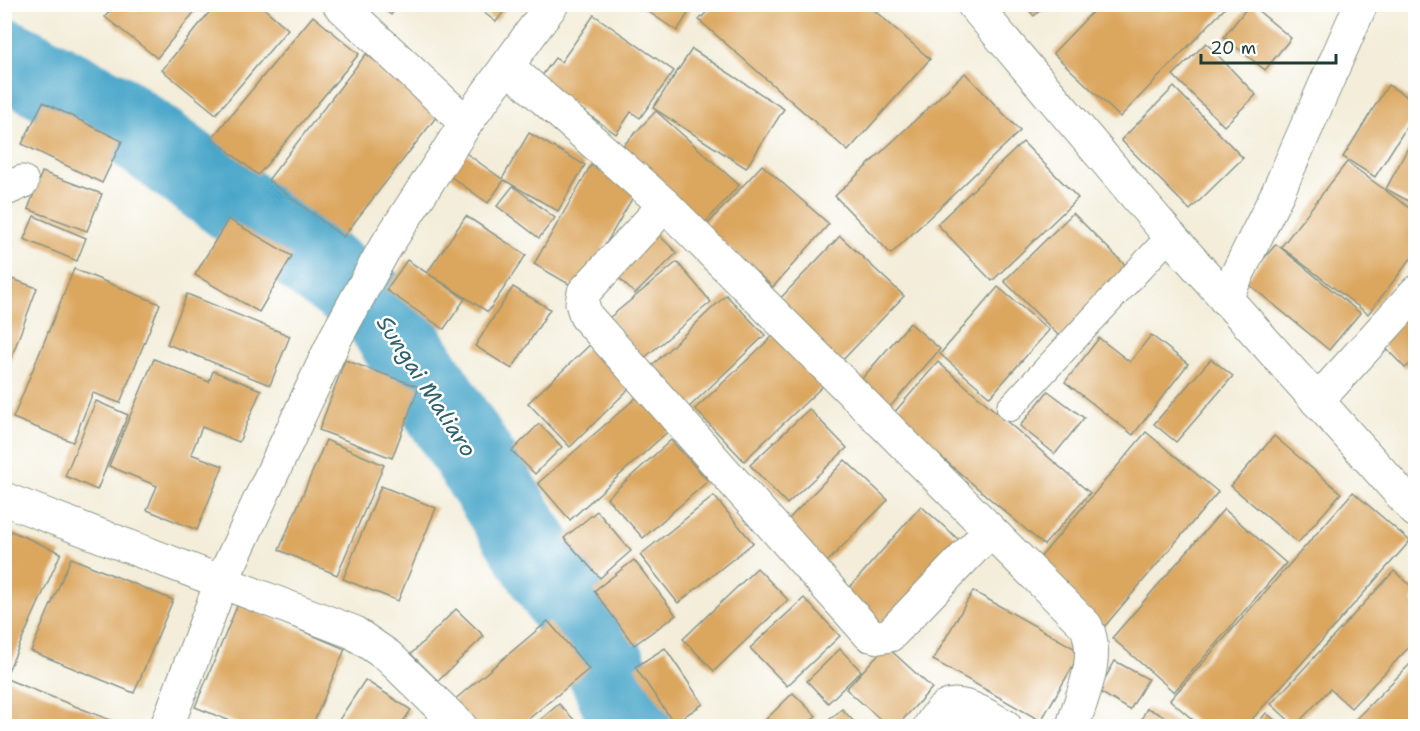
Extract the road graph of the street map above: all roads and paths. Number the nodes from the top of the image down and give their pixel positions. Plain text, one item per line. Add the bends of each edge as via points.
1 (339, 4) edge
2 (552, 4) edge
3 (974, 4) edge
4 (1361, 4) edge
5 (508, 66) junction
6 (466, 123) junction
7 (664, 205) junction
8 (1170, 237) junction
9 (1416, 292) edge
10 (1225, 299) junction
11 (1317, 401) junction
12 (1010, 408) dead end
13 (4, 499) edge
14 (1416, 511) edge
15 (990, 531) junction
16 (221, 583) junction
17 (167, 726) edge
18 (460, 726) edge
19 (930, 726) edge
20 (1005, 726) edge
21 (1073, 726) edge

1 - 6 street
2 - 5 street
3 - 8 street
4 - 10 street via 1278,192
5 - 6 street
5 - 7 street
6 - 16 street via 383,251 336,337
7 - 15 street
7 - 15 street via 584,292 586,316 870,635 890,635
8 - 10 street
8 - 12 lane
9 - 11 street
10 - 11 street
11 - 14 street
13 - 16 street
15 - 21 street via 1086,626 1092,639 1094,654
16 - 17 street
16 - 18 street via 352,632 388,656
19 - 20 street via 942,709 956,704

